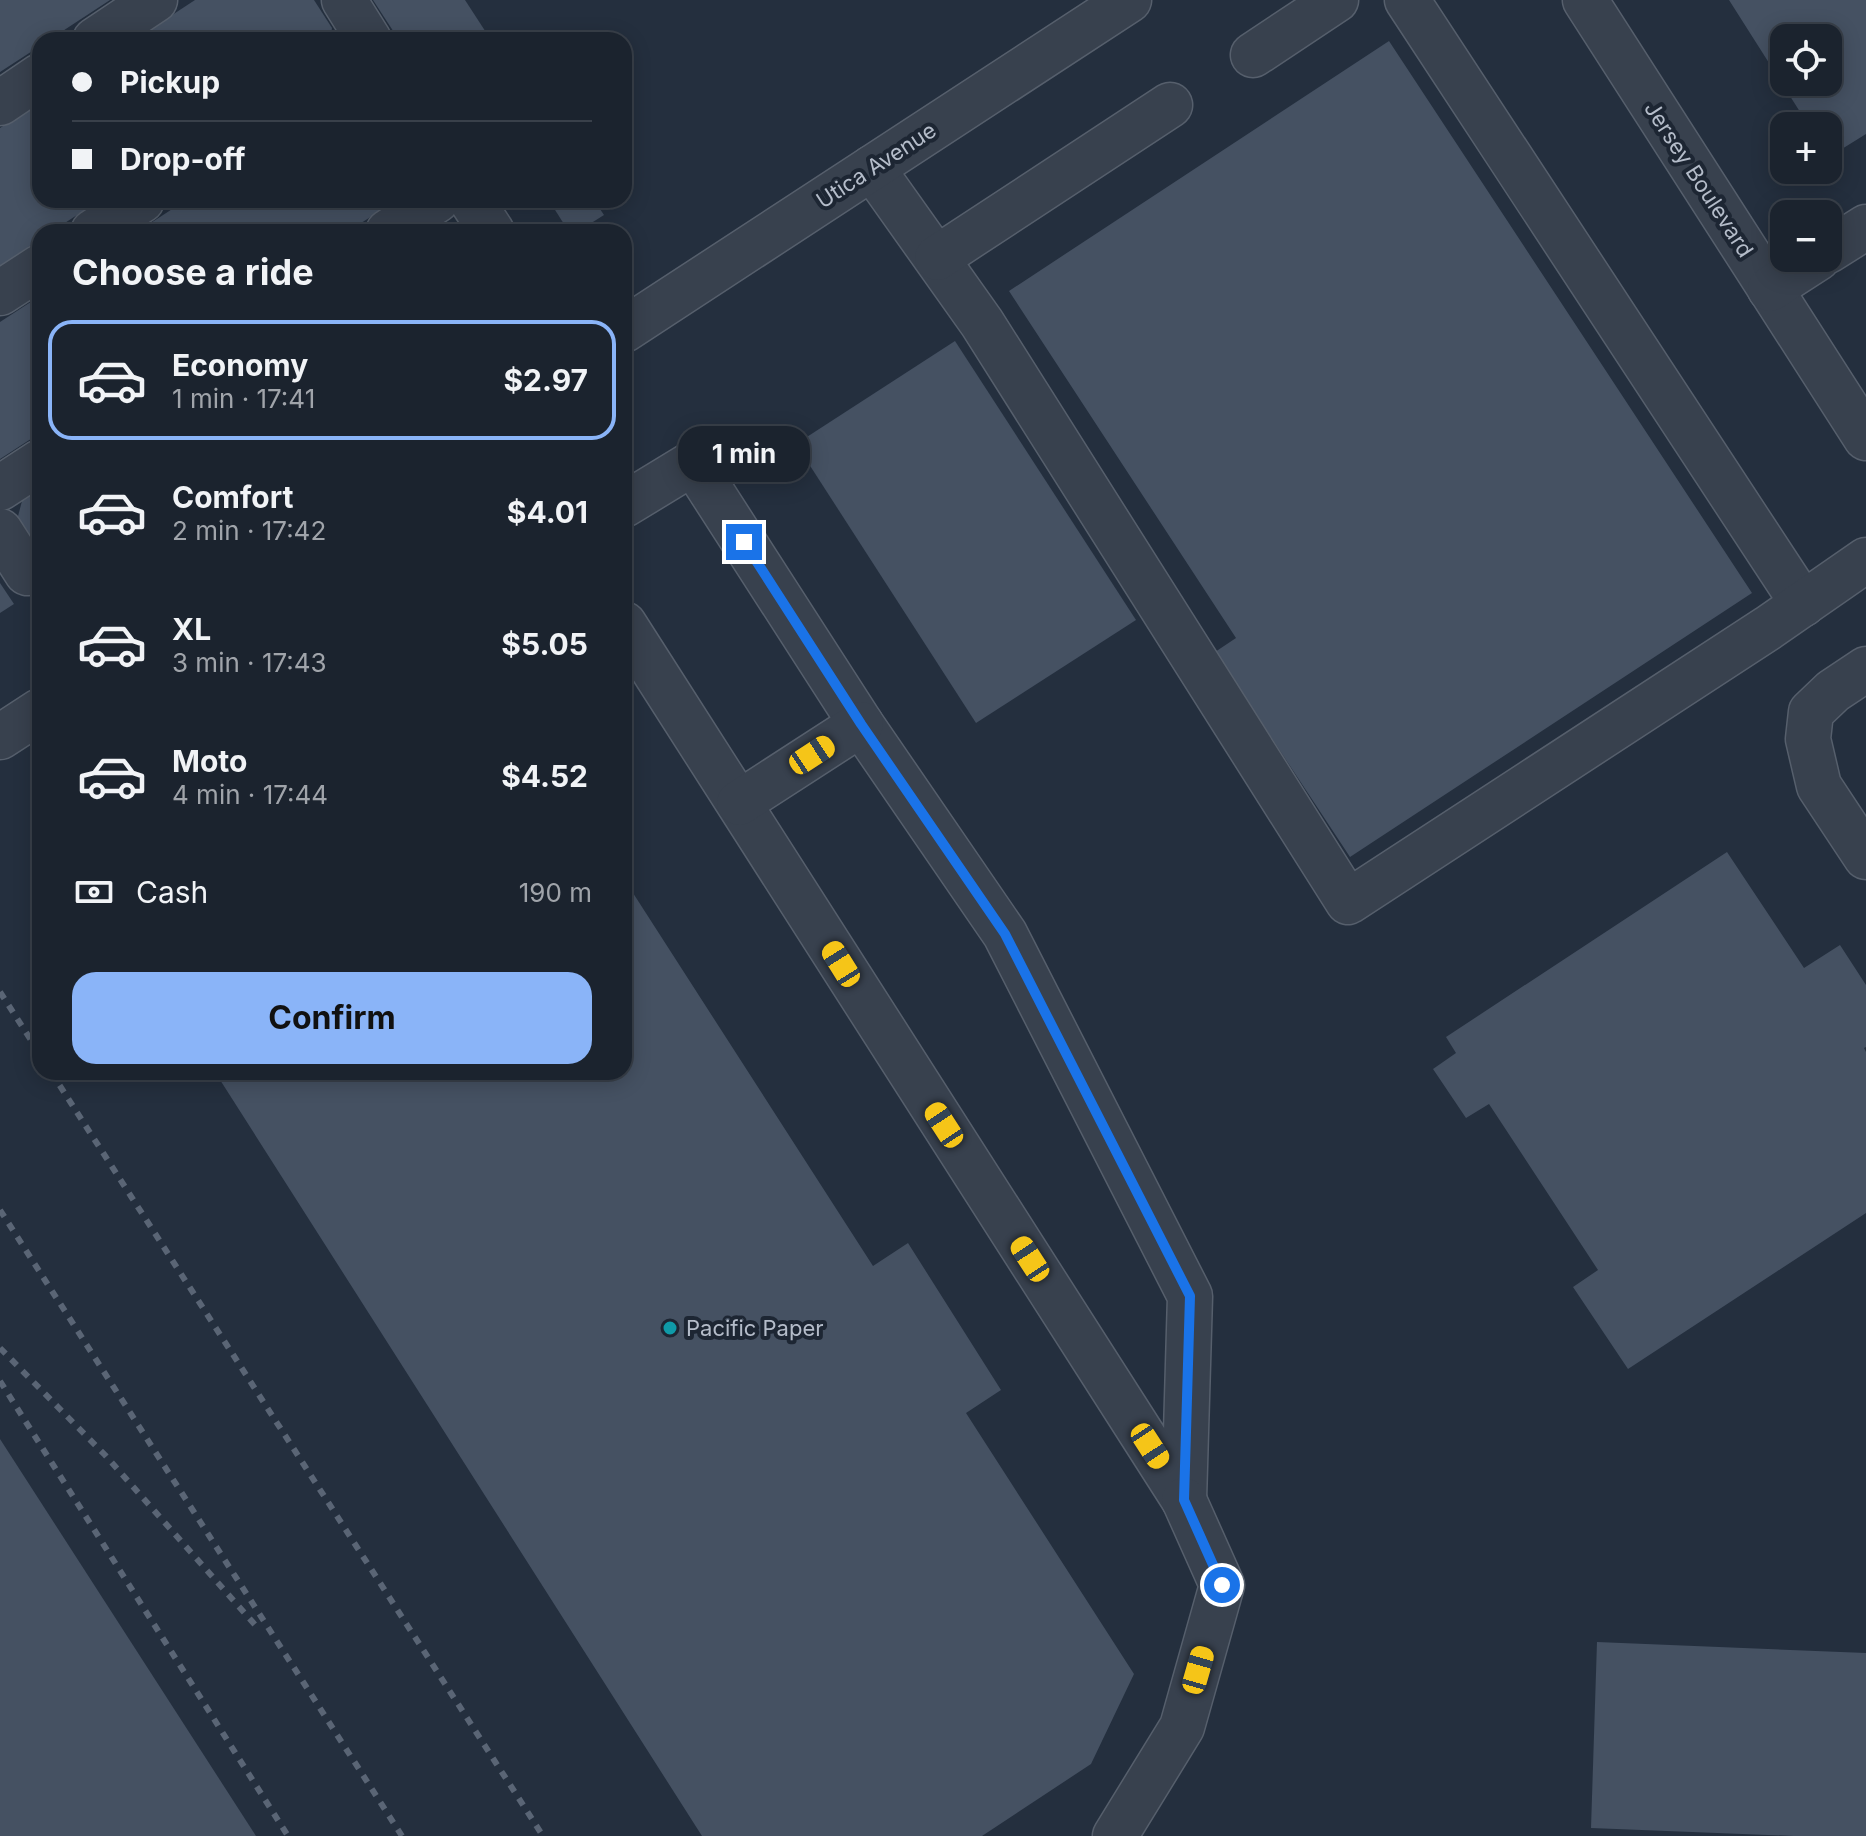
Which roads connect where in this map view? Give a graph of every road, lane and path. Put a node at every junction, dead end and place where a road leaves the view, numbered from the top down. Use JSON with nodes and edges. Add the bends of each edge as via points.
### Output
{"nodes":[{"id":1,"x":155,"y":0,"type":"edge"},
{"id":2,"x":344,"y":0,"type":"edge"},
{"id":3,"x":1129,"y":0,"type":"edge"},
{"id":4,"x":1336,"y":0,"type":"edge"},
{"id":5,"x":1407,"y":0,"type":"edge"},
{"id":6,"x":1585,"y":0,"type":"edge"},
{"id":7,"x":107,"y":32,"type":"edge"},
{"id":8,"x":364,"y":32,"type":"edge"},
{"id":9,"x":1253,"y":55,"type":"dead end"},
{"id":10,"x":32,"y":81,"type":"edge"},
{"id":11,"x":0,"y":103,"type":"edge"},
{"id":12,"x":1170,"y":105,"type":"dead end"},
{"id":13,"x":872,"y":168,"type":"junction"},
{"id":14,"x":130,"y":208,"type":"edge"},
{"id":15,"x":425,"y":208,"type":"edge"},
{"id":16,"x":105,"y":224,"type":"edge"},
{"id":17,"x":400,"y":224,"type":"edge"},
{"id":18,"x":1866,"y":227,"type":"edge"},
{"id":19,"x":1842,"y":242,"type":"edge"},
{"id":20,"x":937,"y":258,"type":"junction"},
{"id":21,"x":32,"y":272,"type":"edge"},
{"id":22,"x":1796,"y":272,"type":"edge"},
{"id":23,"x":1770,"y":289,"type":"junction"},
{"id":24,"x":0,"y":293,"type":"edge"},
{"id":25,"x":632,"y":325,"type":"edge"},
{"id":26,"x":1866,"y":438,"type":"edge"},
{"id":27,"x":32,"y":467,"type":"edge"},
{"id":28,"x":0,"y":488,"type":"edge"},
{"id":29,"x":632,"y":500,"type":"edge"},
{"id":30,"x":0,"y":531,"type":"edge"},
{"id":31,"x":1866,"y":560,"type":"edge"},
{"id":32,"x":27,"y":573,"type":"dead end"},
{"id":33,"x":1803,"y":604,"type":"junction"},
{"id":34,"x":632,"y":636,"type":"edge"},
{"id":35,"x":1866,"y":669,"type":"edge"},
{"id":36,"x":32,"y":716,"type":"edge"},
{"id":37,"x":861,"y":724,"type":"junction"},
{"id":38,"x":0,"y":737,"type":"edge"},
{"id":39,"x":739,"y":803,"type":"junction"},
{"id":40,"x":1866,"y":857,"type":"edge"},
{"id":41,"x":1184,"y":1500,"type":"junction"},
{"id":42,"x":1115,"y":1836,"type":"edge"}],
"edges":[{"from":1,"to":7,"type":"street"},
{"from":2,"to":8,"type":"street"},
{"from":3,"to":13,"type":"street","name":"Utica Avenue"},
{"from":4,"to":9,"type":"street"},
{"from":5,"to":33,"type":"street"},
{"from":6,"to":23,"type":"street","name":"Jersey Boulevard"},
{"from":10,"to":11,"type":"street"},
{"from":12,"to":20,"type":"street"},
{"from":13,"to":20,"type":"street"},
{"from":13,"to":25,"type":"street","name":"Utica Avenue"},
{"from":14,"to":16,"type":"street"},
{"from":15,"to":17,"type":"street"},
{"from":18,"to":19,"type":"street"},
{"from":20,"to":33,"type":"street","via":[[1348,902]]},
{"from":21,"to":24,"type":"street"},
{"from":22,"to":23,"type":"street"},
{"from":23,"to":26,"type":"street","name":"Jersey Boulevard"},
{"from":27,"to":28,"type":"street"},
{"from":29,"to":37,"type":"street","via":[[693,463]]},
{"from":30,"to":32,"type":"street"},
{"from":31,"to":33,"type":"street"},
{"from":34,"to":39,"type":"street"},
{"from":35,"to":40,"type":"street","via":[[1811,712],[1808,739],[1819,786]]},
{"from":36,"to":38,"type":"street"},
{"from":37,"to":39,"type":"street"},
{"from":37,"to":41,"type":"street","via":[[1005,934],[1190,1296]]},
{"from":39,"to":41,"type":"street"},
{"from":41,"to":42,"type":"street","via":[[1222,1585],[1182,1727]]}]}
